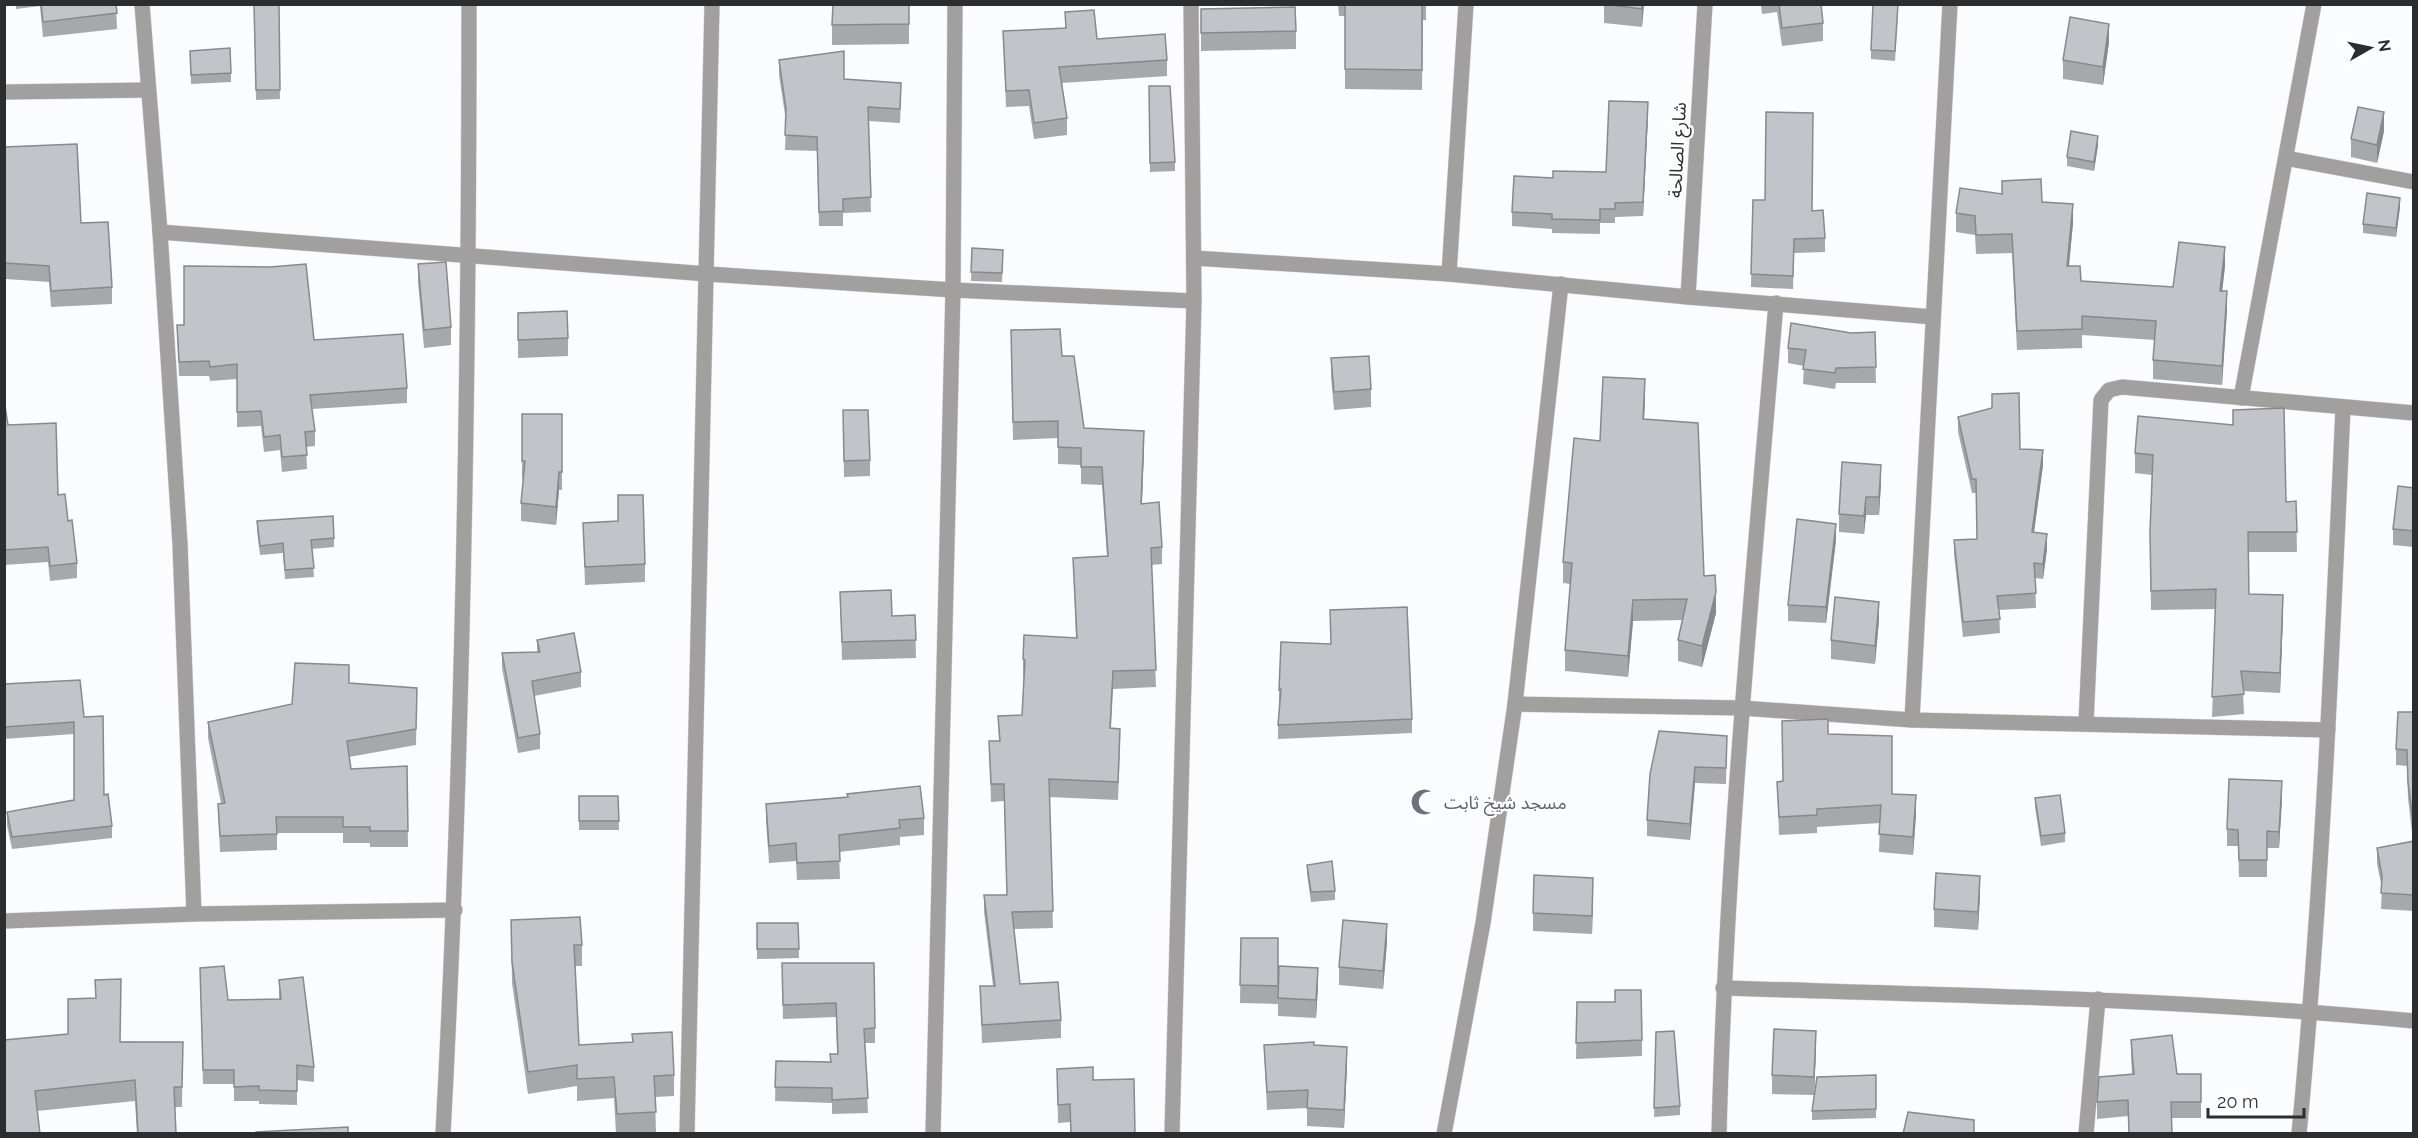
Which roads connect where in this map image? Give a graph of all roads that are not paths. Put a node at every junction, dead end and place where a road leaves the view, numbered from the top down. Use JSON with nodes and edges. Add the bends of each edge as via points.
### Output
{"nodes":[{"id":1,"x":142,"y":4,"type":"edge"},
{"id":2,"x":469,"y":4,"type":"edge"},
{"id":3,"x":712,"y":4,"type":"edge"},
{"id":4,"x":955,"y":4,"type":"edge"},
{"id":5,"x":1191,"y":4,"type":"edge"},
{"id":6,"x":1466,"y":4,"type":"edge"},
{"id":7,"x":1705,"y":4,"type":"edge"},
{"id":8,"x":1950,"y":4,"type":"edge"},
{"id":9,"x":2314,"y":4,"type":"edge"},
{"id":10,"x":148,"y":90,"type":"junction"},
{"id":11,"x":4,"y":92,"type":"edge"},
{"id":12,"x":2286,"y":158,"type":"junction"},
{"id":13,"x":2414,"y":182,"type":"edge"},
{"id":14,"x":160,"y":232,"type":"junction"},
{"id":15,"x":469,"y":255,"type":"junction"},
{"id":16,"x":1194,"y":258,"type":"junction"},
{"id":17,"x":708,"y":274,"type":"junction"},
{"id":18,"x":1449,"y":274,"type":"junction"},
{"id":19,"x":1561,"y":284,"type":"junction"},
{"id":20,"x":952,"y":290,"type":"junction"},
{"id":21,"x":1688,"y":297,"type":"junction"},
{"id":22,"x":1194,"y":301,"type":"junction"},
{"id":23,"x":1776,"y":303,"type":"junction"},
{"id":24,"x":1933,"y":317,"type":"junction"},
{"id":25,"x":2241,"y":398,"type":"junction"},
{"id":26,"x":2343,"y":408,"type":"junction"},
{"id":27,"x":2414,"y":413,"type":"edge"},
{"id":28,"x":1515,"y":704,"type":"junction"},
{"id":29,"x":1742,"y":708,"type":"junction"},
{"id":30,"x":1912,"y":720,"type":"junction"},
{"id":31,"x":2086,"y":723,"type":"junction"},
{"id":32,"x":2328,"y":730,"type":"junction"},
{"id":33,"x":455,"y":910,"type":"junction"},
{"id":34,"x":194,"y":914,"type":"junction"},
{"id":35,"x":4,"y":921,"type":"edge"},
{"id":36,"x":1723,"y":988,"type":"junction"},
{"id":37,"x":2098,"y":999,"type":"junction"},
{"id":38,"x":2310,"y":1011,"type":"junction"},
{"id":39,"x":2414,"y":1021,"type":"edge"},
{"id":40,"x":443,"y":1134,"type":"edge"},
{"id":41,"x":687,"y":1134,"type":"edge"},
{"id":42,"x":933,"y":1134,"type":"edge"},
{"id":43,"x":1173,"y":1134,"type":"edge"},
{"id":44,"x":1444,"y":1134,"type":"edge"},
{"id":45,"x":1719,"y":1134,"type":"edge"},
{"id":46,"x":2086,"y":1134,"type":"edge"},
{"id":47,"x":2300,"y":1134,"type":"edge"}],
"edges":[{"from":1,"to":10,"type":"street"},
{"from":2,"to":15,"type":"street"},
{"from":3,"to":17,"type":"street"},
{"from":4,"to":20,"type":"street"},
{"from":5,"to":16,"type":"street"},
{"from":6,"to":18,"type":"street"},
{"from":7,"to":21,"type":"street","name":"شارع الصالحة"},
{"from":8,"to":24,"type":"street"},
{"from":9,"to":12,"type":"street"},
{"from":10,"to":11,"type":"street"},
{"from":10,"to":14,"type":"street"},
{"from":12,"to":13,"type":"street"},
{"from":12,"to":25,"type":"street"},
{"from":14,"to":15,"type":"street"},
{"from":14,"to":34,"type":"street","via":[[185,638]]},
{"from":15,"to":17,"type":"street"},
{"from":15,"to":33,"type":"street"},
{"from":16,"to":18,"type":"street"},
{"from":16,"to":22,"type":"street"},
{"from":17,"to":20,"type":"street"},
{"from":17,"to":41,"type":"street"},
{"from":18,"to":19,"type":"street"},
{"from":19,"to":21,"type":"street"},
{"from":19,"to":28,"type":"street"},
{"from":20,"to":22,"type":"street"},
{"from":20,"to":42,"type":"street"},
{"from":21,"to":23,"type":"street"},
{"from":22,"to":43,"type":"street"},
{"from":23,"to":24,"type":"street"},
{"from":23,"to":29,"type":"street"},
{"from":24,"to":30,"type":"street"},
{"from":25,"to":26,"type":"street"},
{"from":25,"to":31,"type":"street","via":[[2122,387],[2109,390],[2101,400]]},
{"from":26,"to":27,"type":"street"},
{"from":26,"to":32,"type":"street"},
{"from":28,"to":29,"type":"street"},
{"from":28,"to":44,"type":"street","via":[[1483,923]]},
{"from":29,"to":30,"type":"street"},
{"from":29,"to":36,"type":"street"},
{"from":30,"to":31,"type":"street"},
{"from":31,"to":32,"type":"street"},
{"from":32,"to":38,"type":"street"},
{"from":33,"to":34,"type":"street"},
{"from":33,"to":40,"type":"street"},
{"from":34,"to":35,"type":"street"},
{"from":36,"to":37,"type":"street"},
{"from":36,"to":45,"type":"street"},
{"from":37,"to":38,"type":"street"},
{"from":37,"to":46,"type":"street"},
{"from":38,"to":39,"type":"street"},
{"from":38,"to":47,"type":"street"}]}
